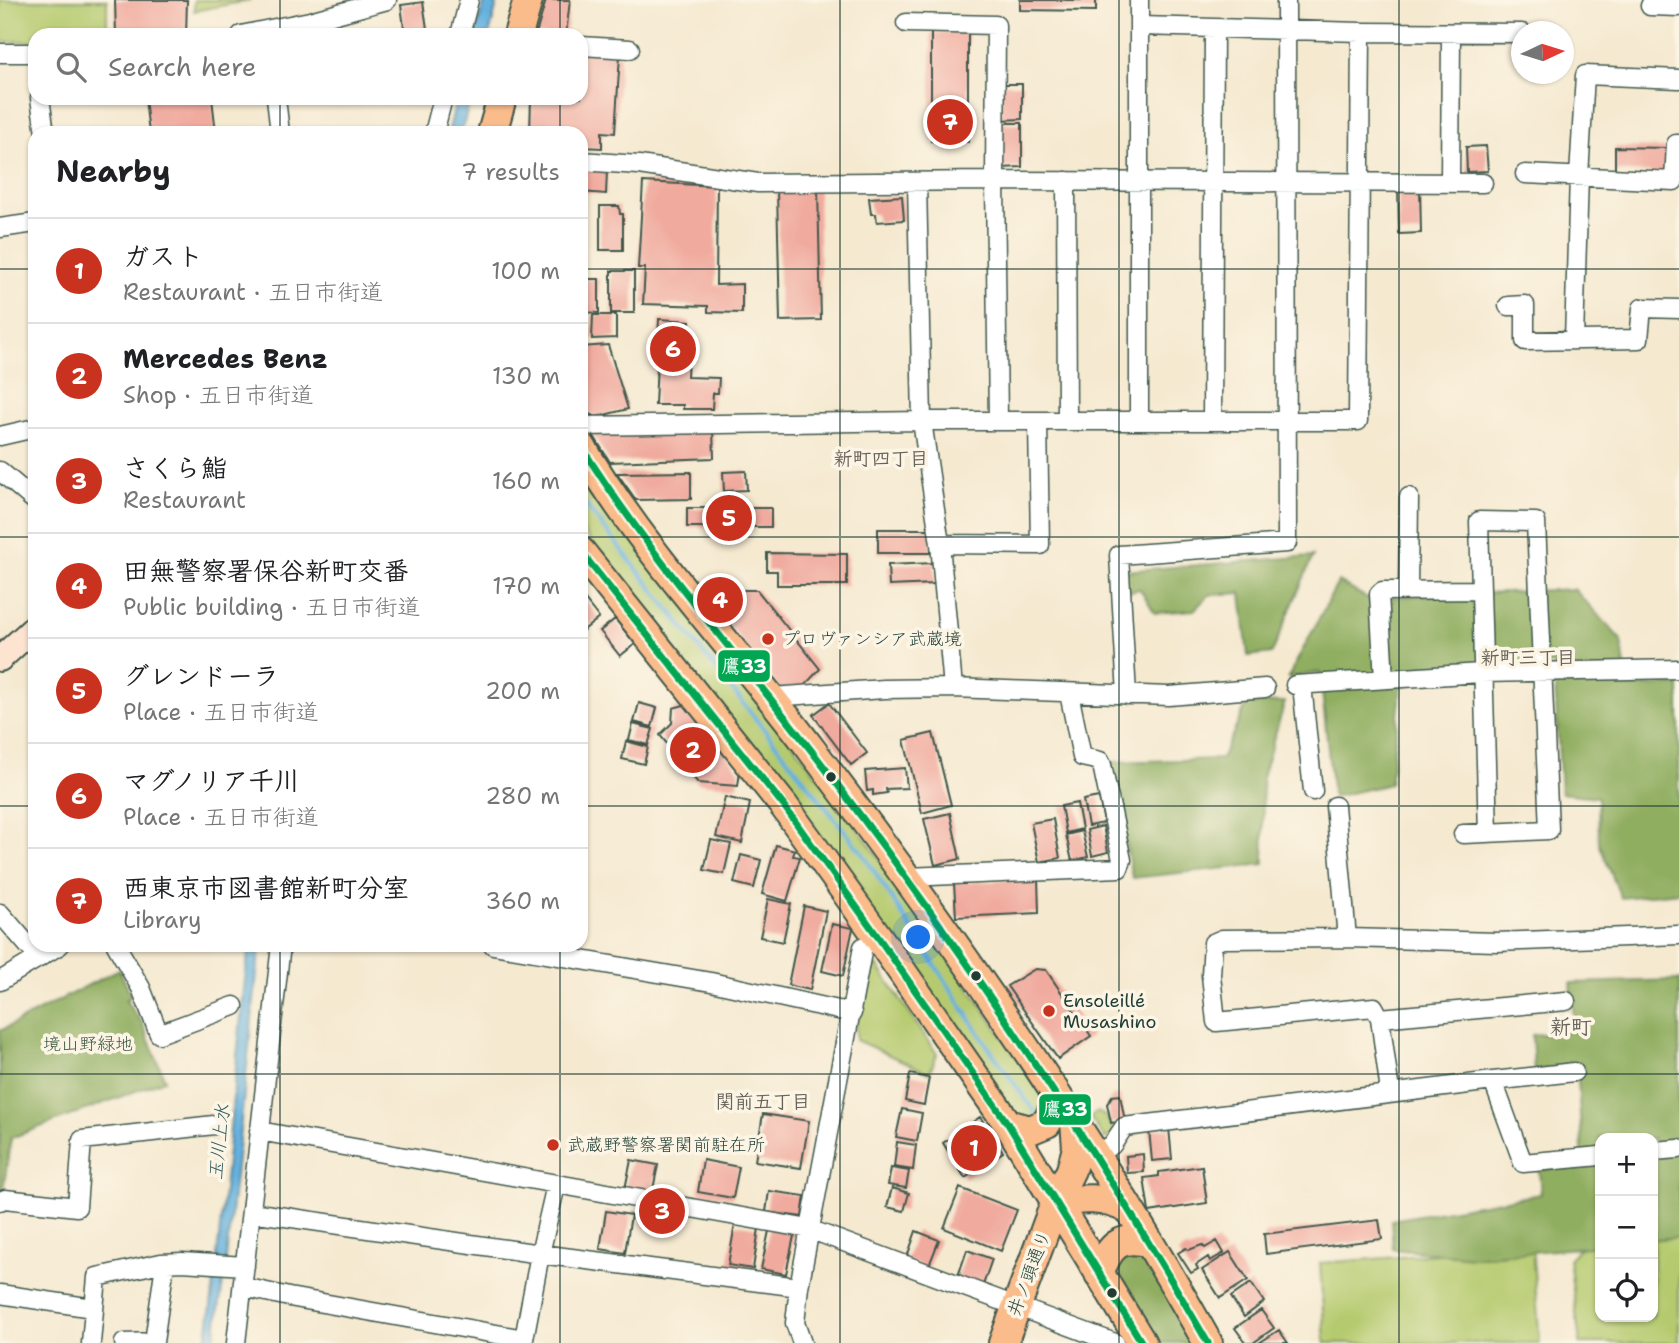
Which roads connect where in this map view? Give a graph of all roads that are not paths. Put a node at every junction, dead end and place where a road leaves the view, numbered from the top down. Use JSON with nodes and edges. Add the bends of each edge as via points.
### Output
{"nodes":[{"id":1,"x":387,"y":0,"type":"edge"},
{"id":2,"x":469,"y":0,"type":"edge"},
{"id":3,"x":528,"y":0,"type":"edge"},
{"id":4,"x":1139,"y":0,"type":"edge"},
{"id":5,"x":1286,"y":0,"type":"edge"},
{"id":6,"x":1653,"y":0,"type":"edge"},
{"id":7,"x":1679,"y":7,"type":"edge"},
{"id":8,"x":906,"y":23,"type":"dead end"},
{"id":9,"x":1140,"y":26,"type":"junction"},
{"id":10,"x":283,"y":28,"type":"edge"},
{"id":11,"x":462,"y":28,"type":"edge"},
{"id":12,"x":520,"y":28,"type":"edge"},
{"id":13,"x":1214,"y":28,"type":"junction"},
{"id":14,"x":1286,"y":31,"type":"junction"},
{"id":15,"x":1360,"y":32,"type":"junction"},
{"id":16,"x":1511,"y":33,"type":"edge"},
{"id":17,"x":1451,"y":34,"type":"junction"},
{"id":18,"x":588,"y":47,"type":"edge"},
{"id":19,"x":630,"y":50,"type":"dead end"},
{"id":20,"x":0,"y":53,"type":"edge"},
{"id":21,"x":28,"y":55,"type":"edge"},
{"id":22,"x":1679,"y":79,"type":"edge"},
{"id":23,"x":41,"y":105,"type":"edge"},
{"id":24,"x":277,"y":105,"type":"edge"},
{"id":25,"x":441,"y":105,"type":"edge"},
{"id":26,"x":500,"y":105,"type":"edge"},
{"id":27,"x":507,"y":105,"type":"edge"},
{"id":28,"x":44,"y":126,"type":"edge"},
{"id":29,"x":279,"y":126,"type":"edge"},
{"id":30,"x":436,"y":126,"type":"edge"},
{"id":31,"x":494,"y":126,"type":"edge"},
{"id":32,"x":505,"y":126,"type":"edge"},
{"id":33,"x":1679,"y":144,"type":"edge"},
{"id":34,"x":588,"y":161,"type":"edge"},
{"id":35,"x":1525,"y":174,"type":"dead end"},
{"id":36,"x":1579,"y":176,"type":"junction"},
{"id":37,"x":995,"y":181,"type":"junction"},
{"id":38,"x":1066,"y":181,"type":"junction"},
{"id":39,"x":1141,"y":181,"type":"junction"},
{"id":40,"x":917,"y":182,"type":"junction"},
{"id":41,"x":1213,"y":182,"type":"junction"},
{"id":42,"x":1286,"y":182,"type":"junction"},
{"id":43,"x":1450,"y":182,"type":"junction"},
{"id":44,"x":1360,"y":183,"type":"junction"},
{"id":45,"x":1483,"y":183,"type":"dead end"},
{"id":46,"x":28,"y":224,"type":"edge"},
{"id":47,"x":0,"y":228,"type":"edge"},
{"id":48,"x":1508,"y":306,"type":"dead end"},
{"id":49,"x":1679,"y":309,"type":"edge"},
{"id":50,"x":1574,"y":340,"type":"junction"},
{"id":51,"x":922,"y":421,"type":"junction"},
{"id":52,"x":998,"y":421,"type":"junction"},
{"id":53,"x":1038,"y":421,"type":"junction"},
{"id":54,"x":1067,"y":421,"type":"junction"},
{"id":55,"x":1139,"y":421,"type":"junction"},
{"id":56,"x":1212,"y":421,"type":"junction"},
{"id":57,"x":1286,"y":421,"type":"junction"},
{"id":58,"x":588,"y":426,"type":"edge"},
{"id":59,"x":28,"y":430,"type":"edge"},
{"id":60,"x":0,"y":436,"type":"edge"},
{"id":61,"x":588,"y":457,"type":"edge"},
{"id":62,"x":0,"y":471,"type":"edge"},
{"id":63,"x":28,"y":495,"type":"edge"},
{"id":64,"x":1409,"y":497,"type":"dead end"},
{"id":65,"x":940,"y":544,"type":"junction"},
{"id":66,"x":588,"y":561,"type":"edge"},
{"id":67,"x":1408,"y":590,"type":"junction"},
{"id":68,"x":1480,"y":590,"type":"junction"},
{"id":69,"x":28,"y":633,"type":"edge"},
{"id":70,"x":0,"y":659,"type":"edge"},
{"id":71,"x":1679,"y":669,"type":"edge"},
{"id":72,"x":1542,"y":672,"type":"junction"},
{"id":73,"x":1481,"y":673,"type":"junction"},
{"id":74,"x":1384,"y":679,"type":"junction"},
{"id":75,"x":953,"y":688,"type":"junction"},
{"id":76,"x":1265,"y":688,"type":"dead end"},
{"id":77,"x":1069,"y":693,"type":"junction"},
{"id":78,"x":1127,"y":695,"type":"junction"},
{"id":79,"x":772,"y":697,"type":"junction"},
{"id":80,"x":1313,"y":791,"type":"dead end"},
{"id":81,"x":1335,"y":806,"type":"dead end"},
{"id":82,"x":1488,"y":833,"type":"junction"},
{"id":83,"x":1463,"y":834,"type":"dead end"},
{"id":84,"x":907,"y":877,"type":"junction"},
{"id":85,"x":0,"y":913,"type":"edge"},
{"id":86,"x":1679,"y":935,"type":"edge"},
{"id":87,"x":878,"y":937,"type":"junction"},
{"id":88,"x":1347,"y":938,"type":"junction"},
{"id":89,"x":28,"y":945,"type":"edge"},
{"id":90,"x":34,"y":952,"type":"edge"},
{"id":91,"x":49,"y":952,"type":"edge"},
{"id":92,"x":120,"y":952,"type":"edge"},
{"id":93,"x":280,"y":952,"type":"edge"},
{"id":94,"x":534,"y":952,"type":"edge"},
{"id":95,"x":39,"y":958,"type":"junction"},
{"id":96,"x":0,"y":981,"type":"edge"},
{"id":97,"x":1566,"y":1001,"type":"dead end"},
{"id":98,"x":234,"y":1006,"type":"dead end"},
{"id":99,"x":852,"y":1013,"type":"junction"},
{"id":100,"x":1380,"y":1018,"type":"junction"},
{"id":101,"x":1574,"y":1072,"type":"dead end"},
{"id":102,"x":1493,"y":1081,"type":"junction"},
{"id":103,"x":1054,"y":1090,"type":"junction"},
{"id":104,"x":1390,"y":1092,"type":"junction"},
{"id":105,"x":1075,"y":1122,"type":"junction"},
{"id":106,"x":1009,"y":1124,"type":"junction"},
{"id":107,"x":214,"y":1125,"type":"dead end"},
{"id":108,"x":259,"y":1131,"type":"junction"},
{"id":109,"x":1679,"y":1149,"type":"edge"},
{"id":110,"x":1658,"y":1151,"type":"edge"},
{"id":111,"x":1095,"y":1154,"type":"junction"},
{"id":112,"x":1595,"y":1156,"type":"edge"},
{"id":113,"x":556,"y":1185,"type":"junction"},
{"id":114,"x":0,"y":1201,"type":"edge"},
{"id":115,"x":1055,"y":1203,"type":"junction"},
{"id":116,"x":1128,"y":1209,"type":"junction"},
{"id":117,"x":251,"y":1212,"type":"junction"},
{"id":118,"x":809,"y":1229,"type":"junction"},
{"id":119,"x":1149,"y":1243,"type":"junction"},
{"id":120,"x":540,"y":1254,"type":"junction"},
{"id":121,"x":161,"y":1263,"type":"junction"},
{"id":122,"x":229,"y":1265,"type":"junction"},
{"id":123,"x":1099,"y":1274,"type":"junction"},
{"id":124,"x":244,"y":1287,"type":"junction"},
{"id":125,"x":799,"y":1287,"type":"junction"},
{"id":126,"x":0,"y":1294,"type":"edge"},
{"id":127,"x":1016,"y":1307,"type":"junction"},
{"id":128,"x":93,"y":1308,"type":"junction"},
{"id":129,"x":91,"y":1343,"type":"edge"},
{"id":130,"x":124,"y":1343,"type":"edge"},
{"id":131,"x":236,"y":1343,"type":"edge"},
{"id":132,"x":802,"y":1343,"type":"edge"},
{"id":133,"x":1003,"y":1343,"type":"edge"},
{"id":134,"x":1135,"y":1343,"type":"edge"},
{"id":135,"x":1208,"y":1343,"type":"edge"}],
"edges":[{"from":1,"to":10,"type":"street"},
{"from":2,"to":11,"type":"street"},
{"from":3,"to":12,"type":"main road"},
{"from":4,"to":9,"type":"street"},
{"from":5,"to":14,"type":"street"},
{"from":6,"to":7,"type":"street","via":[[1650,6]]},
{"from":8,"to":37,"type":"street","via":[[996,24]]},
{"from":9,"to":13,"type":"street"},
{"from":9,"to":39,"type":"street"},
{"from":13,"to":14,"type":"street"},
{"from":13,"to":41,"type":"street"},
{"from":14,"to":15,"type":"street"},
{"from":14,"to":42,"type":"street"},
{"from":15,"to":17,"type":"street"},
{"from":15,"to":44,"type":"street"},
{"from":16,"to":17,"type":"street"},
{"from":17,"to":43,"type":"street"},
{"from":18,"to":19,"type":"street"},
{"from":20,"to":21,"type":"street"},
{"from":22,"to":36,"type":"street","via":[[1585,75]]},
{"from":23,"to":28,"type":"street"},
{"from":24,"to":29,"type":"street"},
{"from":25,"to":30,"type":"street"},
{"from":26,"to":31,"type":"main road"},
{"from":27,"to":32,"type":"main road"},
{"from":33,"to":36,"type":"street","via":[[1674,181]]},
{"from":34,"to":40,"type":"street","via":[[758,183]]},
{"from":35,"to":36,"type":"street"},
{"from":36,"to":50,"type":"street"},
{"from":37,"to":38,"type":"street"},
{"from":37,"to":40,"type":"street"},
{"from":37,"to":52,"type":"street"},
{"from":38,"to":39,"type":"street"},
{"from":38,"to":54,"type":"street"},
{"from":39,"to":41,"type":"street"},
{"from":39,"to":55,"type":"street"},
{"from":40,"to":51,"type":"street"},
{"from":41,"to":42,"type":"street"},
{"from":41,"to":56,"type":"street"},
{"from":42,"to":44,"type":"street"},
{"from":42,"to":57,"type":"street"},
{"from":43,"to":44,"type":"street"},
{"from":43,"to":45,"type":"street"},
{"from":44,"to":57,"type":"street","via":[[1358,421]]},
{"from":46,"to":47,"type":"street"},
{"from":48,"to":50,"type":"street","via":[[1525,305],[1525,341]]},
{"from":49,"to":50,"type":"street","via":[[1642,308],[1639,339]]},
{"from":51,"to":52,"type":"street"},
{"from":51,"to":58,"type":"street"},
{"from":51,"to":65,"type":"street"},
{"from":52,"to":53,"type":"street"},
{"from":53,"to":54,"type":"street"},
{"from":53,"to":65,"type":"street","via":[[1040,545]]},
{"from":54,"to":55,"type":"street"},
{"from":55,"to":56,"type":"street"},
{"from":56,"to":57,"type":"street"},
{"from":57,"to":78,"type":"street","via":[[1287,543],[1119,555]]},
{"from":59,"to":60,"type":"street"},
{"from":61,"to":79,"type":"main road","via":[[626,514]]},
{"from":62,"to":63,"type":"street"},
{"from":64,"to":67,"type":"street"},
{"from":65,"to":75,"type":"street"},
{"from":66,"to":87,"type":"main road","via":[[784,806]]},
{"from":67,"to":68,"type":"street"},
{"from":67,"to":74,"type":"street","via":[[1379,594]]},
{"from":68,"to":72,"type":"street","via":[[1479,521],[1536,522]]},
{"from":68,"to":73,"type":"street"},
{"from":69,"to":70,"type":"main road"},
{"from":71,"to":72,"type":"street"},
{"from":72,"to":73,"type":"street"},
{"from":72,"to":82,"type":"street","via":[[1549,830]]},
{"from":73,"to":74,"type":"street"},
{"from":73,"to":82,"type":"street"},
{"from":74,"to":80,"type":"street","via":[[1299,685]]},
{"from":75,"to":77,"type":"street"},
{"from":75,"to":79,"type":"street"},
{"from":76,"to":78,"type":"street"},
{"from":77,"to":78,"type":"street"},
{"from":77,"to":84,"type":"street","via":[[1082,757],[1102,765],[1122,860],[1119,868]]},
{"from":79,"to":84,"type":"main road"},
{"from":81,"to":88,"type":"street"},
{"from":82,"to":83,"type":"street"},
{"from":84,"to":103,"type":"main road"},
{"from":85,"to":89,"type":"street"},
{"from":86,"to":88,"type":"street","via":[[1497,942]]},
{"from":87,"to":99,"type":"street","via":[[863,947]]},
{"from":87,"to":106,"type":"main road"},
{"from":88,"to":100,"type":"street","via":[[1222,939],[1213,943],[1216,1022],[1374,1007]]},
{"from":90,"to":95,"type":"street"},
{"from":91,"to":95,"type":"street"},
{"from":92,"to":98,"type":"street","via":[[159,1034]]},
{"from":93,"to":108,"type":"street"},
{"from":94,"to":99,"type":"street","via":[[711,982]]},
{"from":95,"to":96,"type":"street"},
{"from":97,"to":100,"type":"street"},
{"from":99,"to":118,"type":"street"},
{"from":100,"to":104,"type":"street"},
{"from":101,"to":102,"type":"street"},
{"from":102,"to":104,"type":"street"},
{"from":102,"to":112,"type":"street","via":[[1523,1163]]},
{"from":103,"to":105,"type":"main road"},
{"from":103,"to":106,"type":"main road","via":[[1047,1124],[1030,1130]]},
{"from":104,"to":111,"type":"street","via":[[1124,1127],[1112,1145]]},
{"from":105,"to":111,"type":"main road"},
{"from":105,"to":115,"type":"main road","name":"井ノ頭通り","via":[[1077,1148]]},
{"from":106,"to":115,"type":"main road"},
{"from":107,"to":114,"type":"street","via":[[82,1140],[78,1207]]},
{"from":108,"to":113,"type":"street"},
{"from":108,"to":117,"type":"street"},
{"from":109,"to":110,"type":"street"},
{"from":111,"to":116,"type":"main road"},
{"from":113,"to":118,"type":"street"},
{"from":113,"to":120,"type":"street"},
{"from":115,"to":116,"type":"main road","via":[[1088,1197],[1111,1200]]},
{"from":115,"to":123,"type":"main road"},
{"from":115,"to":127,"type":"main road","name":"井ノ頭通り"},
{"from":116,"to":119,"type":"main road"},
{"from":117,"to":120,"type":"street"},
{"from":117,"to":122,"type":"street"},
{"from":118,"to":125,"type":"street"},
{"from":118,"to":127,"type":"street"},
{"from":119,"to":123,"type":"main road","via":[[1121,1242],[1105,1256]]},
{"from":119,"to":135,"type":"main road"},
{"from":120,"to":124,"type":"street","via":[[524,1339]]},
{"from":120,"to":125,"type":"street"},
{"from":121,"to":122,"type":"street"},
{"from":121,"to":128,"type":"street","via":[[97,1277]]},
{"from":121,"to":130,"type":"street","via":[[153,1342]]},
{"from":122,"to":124,"type":"street"},
{"from":123,"to":134,"type":"main road"},
{"from":124,"to":131,"type":"street"},
{"from":125,"to":132,"type":"street","via":[[795,1323]]},
{"from":126,"to":128,"type":"street"},
{"from":127,"to":133,"type":"main road","name":"井ノ頭通り"},
{"from":127,"to":134,"type":"street"},
{"from":128,"to":129,"type":"street"}]}
